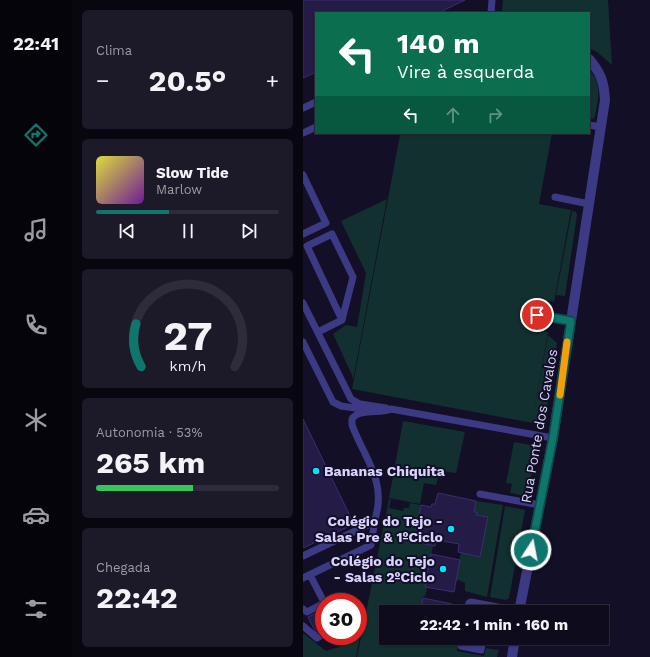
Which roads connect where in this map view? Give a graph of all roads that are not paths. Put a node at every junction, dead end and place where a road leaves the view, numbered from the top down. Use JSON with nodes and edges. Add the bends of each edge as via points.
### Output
{"nodes":[{"id":1,"x":492,"y":0,"type":"edge"},
{"id":2,"x":491,"y":12,"type":"edge"},
{"id":3,"x":590,"y":60,"type":"edge"},
{"id":4,"x":315,"y":102,"type":"edge"},
{"id":5,"x":303,"y":108,"type":"edge"},
{"id":6,"x":590,"y":125,"type":"edge"},
{"id":7,"x":315,"y":127,"type":"edge"},
{"id":8,"x":601,"y":127,"type":"junction"},
{"id":9,"x":303,"y":133,"type":"edge"},
{"id":10,"x":303,"y":176,"type":"edge"},
{"id":11,"x":555,"y":197,"type":"dead end"},
{"id":12,"x":589,"y":204,"type":"junction"},
{"id":13,"x":303,"y":234,"type":"edge"},
{"id":14,"x":303,"y":303,"type":"edge"},
{"id":15,"x":537,"y":315,"type":"dead end"},
{"id":16,"x":342,"y":320,"type":"junction"},
{"id":17,"x":571,"y":321,"type":"junction"},
{"id":18,"x":318,"y":332,"type":"junction"},
{"id":19,"x":303,"y":342,"type":"edge"},
{"id":20,"x":351,"y":399,"type":"junction"},
{"id":21,"x":352,"y":408,"type":"junction"},
{"id":22,"x":379,"y":409,"type":"junction"},
{"id":23,"x":352,"y":419,"type":"junction"},
{"id":24,"x":553,"y":438,"type":"junction"},
{"id":25,"x":480,"y":494,"type":"dead end"},
{"id":26,"x":540,"y":505,"type":"junction"},
{"id":27,"x":375,"y":519,"type":"junction"},
{"id":28,"x":303,"y":556,"type":"edge"},
{"id":29,"x":310,"y":574,"type":"junction"},
{"id":30,"x":303,"y":578,"type":"edge"},
{"id":31,"x":319,"y":593,"type":"edge"},
{"id":32,"x":520,"y":605,"type":"edge"},
{"id":33,"x":315,"y":608,"type":"edge"},
{"id":34,"x":303,"y":609,"type":"edge"},
{"id":35,"x":303,"y":626,"type":"edge"},
{"id":36,"x":315,"y":636,"type":"edge"},
{"id":37,"x":461,"y":645,"type":"edge"},
{"id":38,"x":482,"y":645,"type":"edge"},
{"id":39,"x":514,"y":645,"type":"edge"},
{"id":40,"x":512,"y":657,"type":"edge"}],
"edges":[{"from":1,"to":2,"type":"lane"},
{"from":3,"to":8,"type":"street","name":"Rua Ponte dos Cavalos","via":[[599,71],[604,83],[605,100]]},
{"from":4,"to":5,"type":"lane"},
{"from":6,"to":8,"type":"lane"},
{"from":7,"to":9,"type":"lane"},
{"from":8,"to":12,"type":"street","name":"Rua Ponte dos Cavalos"},
{"from":10,"to":13,"type":"lane","via":[[326,223]]},
{"from":11,"to":12,"type":"lane"},
{"from":12,"to":17,"type":"street","name":"Rua Ponte dos Cavalos"},
{"from":14,"to":18,"type":"lane"},
{"from":15,"to":17,"type":"street"},
{"from":16,"to":16,"type":"lane","via":[[353,277],[332,234],[307,246]]},
{"from":16,"to":18,"type":"lane"},
{"from":17,"to":24,"type":"street","name":"Rua Ponte dos Cavalos"},
{"from":18,"to":20,"type":"lane"},
{"from":19,"to":21,"type":"lane","via":[[333,402]]},
{"from":20,"to":21,"type":"lane"},
{"from":20,"to":22,"type":"lane"},
{"from":21,"to":22,"type":"lane"},
{"from":21,"to":23,"type":"lane"},
{"from":22,"to":23,"type":"lane","via":[[356,415]]},
{"from":22,"to":24,"type":"lane","via":[[383,412],[391,409]]},
{"from":23,"to":27,"type":"lane","via":[[355,434],[379,486]]},
{"from":24,"to":26,"type":"street","name":"Rua Ponte dos Cavalos"},
{"from":25,"to":26,"type":"lane"},
{"from":26,"to":32,"type":"street","name":"Rua Ponte dos Cavalos"},
{"from":27,"to":28,"type":"lane"},
{"from":27,"to":29,"type":"lane","via":[[371,545]]},
{"from":29,"to":30,"type":"lane"},
{"from":29,"to":31,"type":"lane"},
{"from":33,"to":34,"type":"lane","via":[[307,612]]},
{"from":35,"to":36,"type":"lane"},
{"from":37,"to":38,"type":"lane","via":[[481,650]]},
{"from":39,"to":40,"type":"street"}]}
